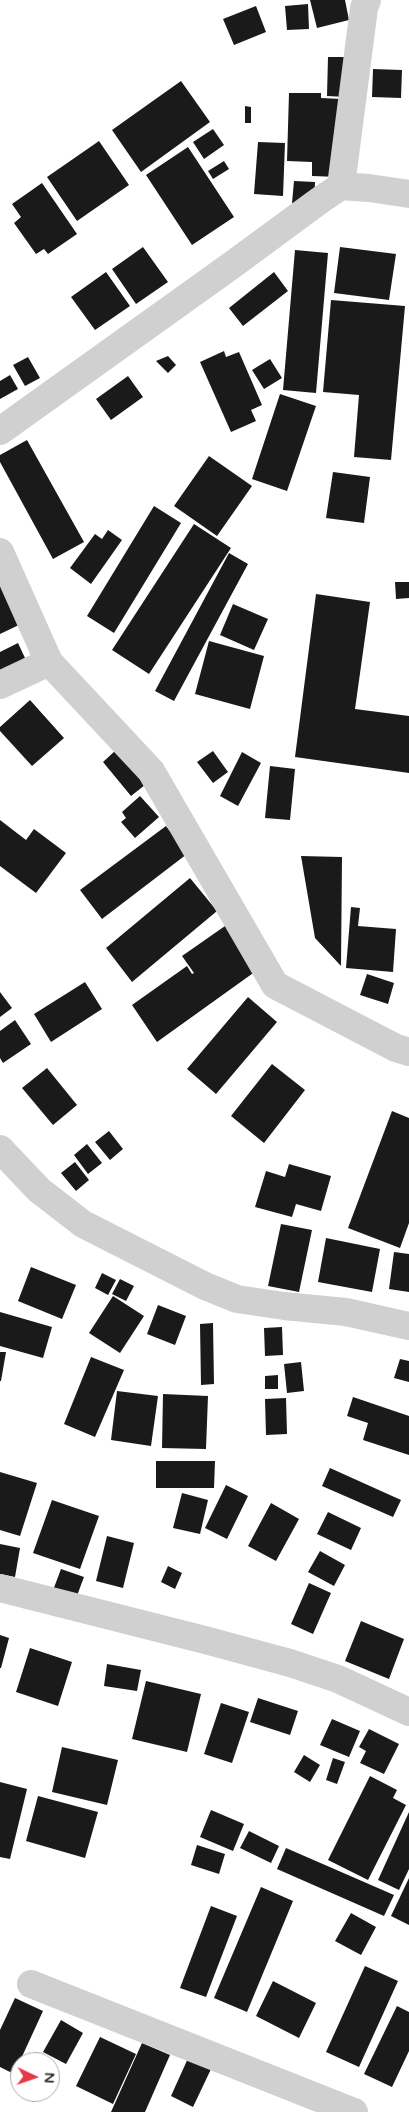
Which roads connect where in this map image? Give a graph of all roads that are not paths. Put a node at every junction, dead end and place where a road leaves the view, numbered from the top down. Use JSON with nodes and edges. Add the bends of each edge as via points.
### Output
{"nodes":[{"id":1,"x":367,"y":0,"type":"edge"},
{"id":2,"x":341,"y":186,"type":"junction"},
{"id":3,"x":409,"y":194,"type":"edge"},
{"id":4,"x":0,"y":431,"type":"edge"},
{"id":5,"x":0,"y":552,"type":"edge"},
{"id":6,"x":49,"y":662,"type":"junction"},
{"id":7,"x":0,"y":685,"type":"edge"},
{"id":8,"x":409,"y":1052,"type":"edge"},
{"id":9,"x":0,"y":1148,"type":"edge"},
{"id":10,"x":409,"y":1326,"type":"edge"},
{"id":11,"x":0,"y":1588,"type":"edge"},
{"id":12,"x":409,"y":1712,"type":"edge"},
{"id":13,"x":31,"y":1984,"type":"dead end"},
{"id":14,"x":354,"y":2112,"type":"edge"}],
"edges":[{"from":1,"to":2,"type":"street"},
{"from":2,"to":3,"type":"street"},
{"from":2,"to":4,"type":"street"},
{"from":5,"to":6,"type":"street"},
{"from":6,"to":7,"type":"street"},
{"from":6,"to":8,"type":"street","via":[[151,771],[275,986]]},
{"from":9,"to":10,"type":"street","via":[[39,1190],[83,1224],[204,1286],[237,1299],[346,1312]]},
{"from":11,"to":12,"type":"street","via":[[290,1663],[338,1679]]},
{"from":13,"to":14,"type":"street"}]}
